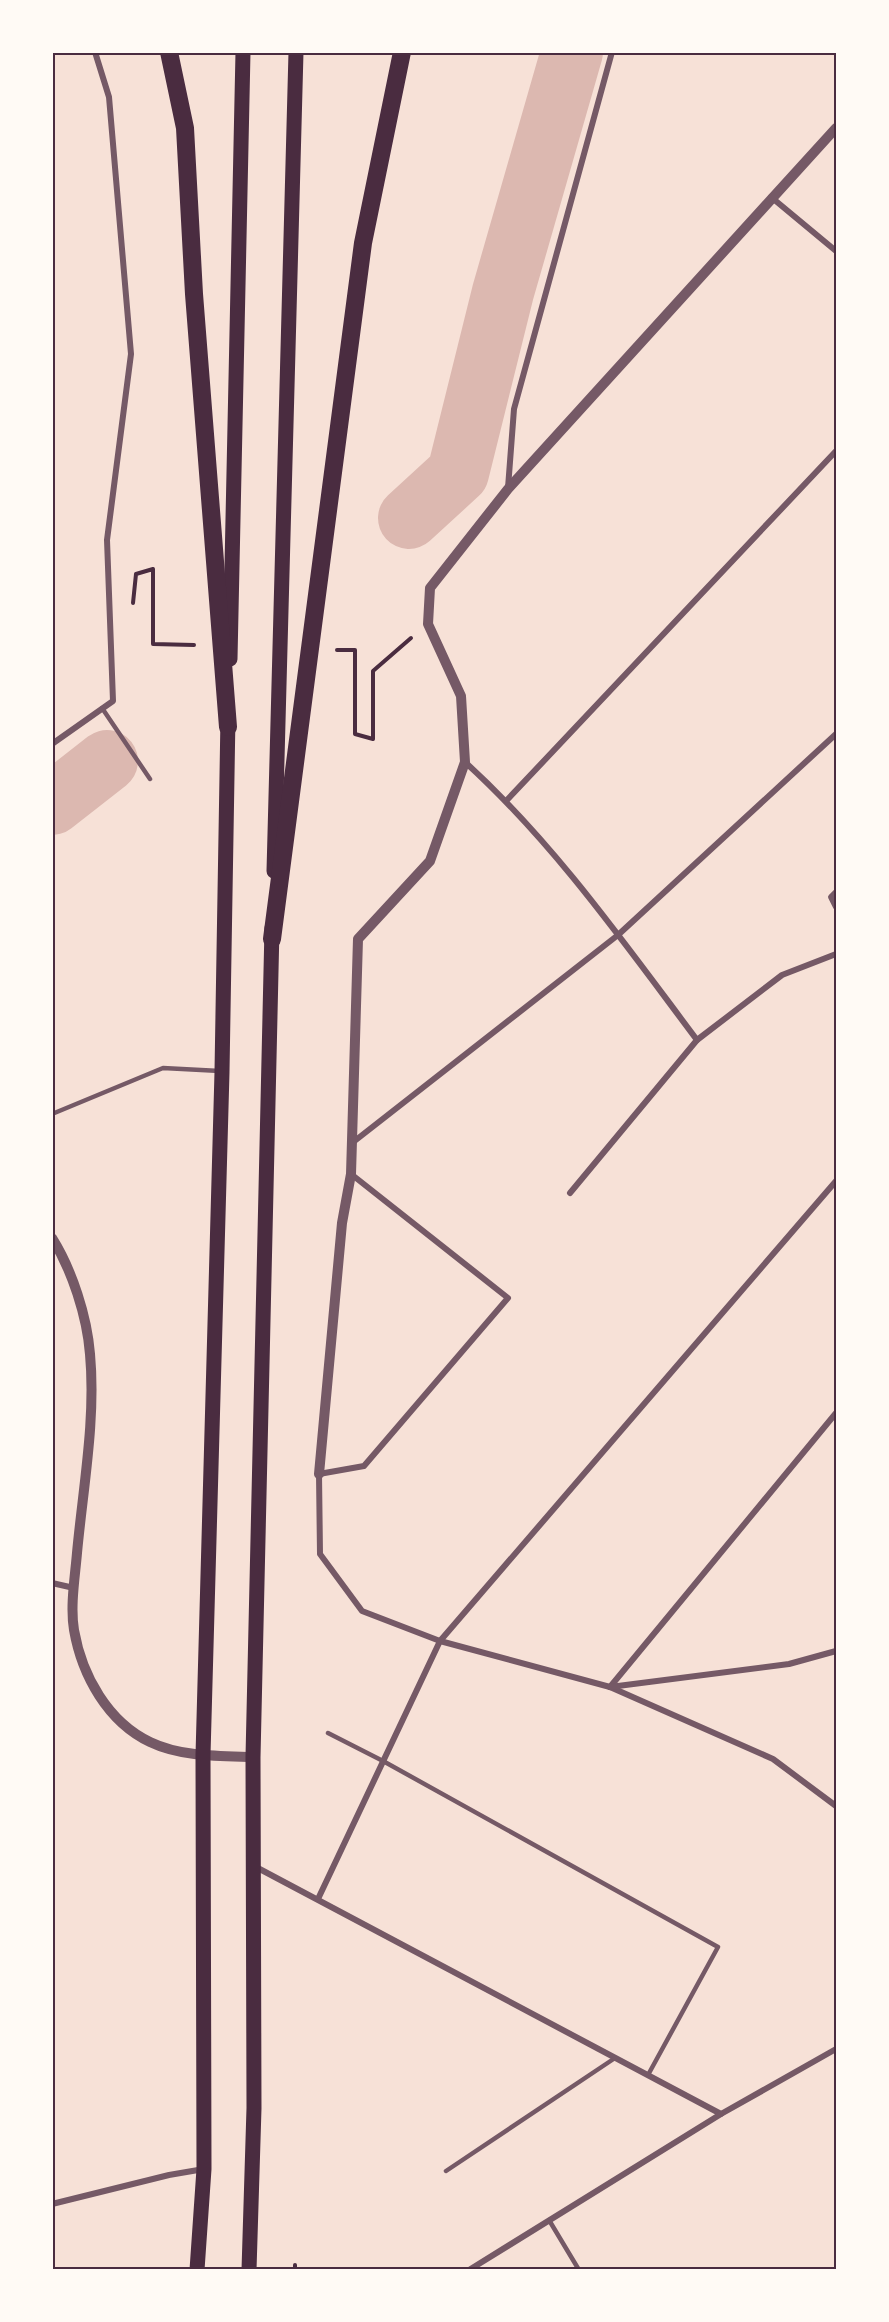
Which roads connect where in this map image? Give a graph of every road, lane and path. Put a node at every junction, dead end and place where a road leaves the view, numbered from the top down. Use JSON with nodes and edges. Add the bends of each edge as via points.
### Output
{"nodes":[{"id":1,"x":95,"y":52,"type":"edge"},
{"id":2,"x":169,"y":52,"type":"edge"},
{"id":3,"x":243,"y":52,"type":"edge"},
{"id":4,"x":296,"y":52,"type":"edge"},
{"id":5,"x":402,"y":52,"type":"edge"},
{"id":6,"x":612,"y":52,"type":"edge"},
{"id":7,"x":837,"y":128,"type":"edge"},
{"id":8,"x":771,"y":197,"type":"junction"},
{"id":9,"x":837,"y":251,"type":"edge"},
{"id":10,"x":837,"y":451,"type":"edge"},
{"id":11,"x":508,"y":489,"type":"junction"},
{"id":12,"x":110,"y":621,"type":"junction"},
{"id":13,"x":428,"y":624,"type":"junction"},
{"id":14,"x":153,"y":644,"type":"dead end"},
{"id":15,"x":355,"y":650,"type":"dead end"},
{"id":16,"x":102,"y":708,"type":"junction"},
{"id":17,"x":228,"y":727,"type":"junction"},
{"id":18,"x":837,"y":734,"type":"edge"},
{"id":19,"x":52,"y":744,"type":"edge"},
{"id":20,"x":465,"y":762,"type":"junction"},
{"id":21,"x":150,"y":779,"type":"dead end"},
{"id":22,"x":507,"y":800,"type":"junction"},
{"id":23,"x":837,"y":892,"type":"edge"},
{"id":24,"x":837,"y":907,"type":"edge"},
{"id":25,"x":618,"y":935,"type":"junction"},
{"id":26,"x":272,"y":939,"type":"junction"},
{"id":27,"x":837,"y":954,"type":"edge"},
{"id":28,"x":696,"y":1040,"type":"junction"},
{"id":29,"x":222,"y":1071,"type":"junction"},
{"id":30,"x":52,"y":1114,"type":"edge"},
{"id":31,"x":352,"y":1143,"type":"junction"},
{"id":32,"x":351,"y":1174,"type":"junction"},
{"id":33,"x":837,"y":1181,"type":"edge"},
{"id":34,"x":570,"y":1193,"type":"dead end"},
{"id":35,"x":52,"y":1238,"type":"edge"},
{"id":36,"x":837,"y":1413,"type":"edge"},
{"id":37,"x":319,"y":1474,"type":"junction"},
{"id":38,"x":52,"y":1583,"type":"edge"},
{"id":39,"x":74,"y":1588,"type":"junction"},
{"id":40,"x":440,"y":1641,"type":"junction"},
{"id":41,"x":837,"y":1651,"type":"edge"},
{"id":42,"x":610,"y":1687,"type":"junction"},
{"id":43,"x":328,"y":1733,"type":"dead end"},
{"id":44,"x":202,"y":1755,"type":"junction"},
{"id":45,"x":253,"y":1756,"type":"junction"},
{"id":46,"x":383,"y":1761,"type":"junction"},
{"id":47,"x":837,"y":1806,"type":"edge"},
{"id":48,"x":254,"y":1865,"type":"junction"},
{"id":49,"x":318,"y":1899,"type":"junction"},
{"id":50,"x":837,"y":2049,"type":"edge"},
{"id":51,"x":615,"y":2058,"type":"junction"},
{"id":52,"x":648,"y":2075,"type":"junction"},
{"id":53,"x":721,"y":2114,"type":"junction"},
{"id":54,"x":204,"y":2169,"type":"junction"},
{"id":55,"x":446,"y":2171,"type":"dead end"},
{"id":56,"x":52,"y":2205,"type":"edge"},
{"id":57,"x":549,"y":2220,"type":"junction"},
{"id":58,"x":197,"y":2270,"type":"edge"},
{"id":59,"x":249,"y":2270,"type":"edge"},
{"id":60,"x":469,"y":2270,"type":"edge"},
{"id":61,"x":579,"y":2270,"type":"edge"}],
"edges":[{"from":1,"to":12,"type":"street","via":[[109,97],[131,354],[107,540]]},
{"from":2,"to":17,"type":"highway","via":[[185,128]]},
{"from":3,"to":17,"type":"main road"},
{"from":4,"to":26,"type":"main road"},
{"from":5,"to":26,"type":"highway","via":[[363,243]]},
{"from":6,"to":11,"type":"street","via":[[514,409]]},
{"from":7,"to":8,"type":"street"},
{"from":8,"to":9,"type":"street"},
{"from":8,"to":11,"type":"street"},
{"from":10,"to":22,"type":"street"},
{"from":11,"to":13,"type":"street","via":[[430,588]]},
{"from":12,"to":14,"type":"path","via":[[130,622],[136,574],[153,569]]},
{"from":12,"to":16,"type":"street","via":[[113,700]]},
{"from":13,"to":15,"type":"path","via":[[373,671],[373,739],[355,734]]},
{"from":13,"to":20,"type":"street","via":[[461,696]]},
{"from":16,"to":19,"type":"street"},
{"from":16,"to":21,"type":"lane"},
{"from":17,"to":29,"type":"main road"},
{"from":18,"to":25,"type":"street"},
{"from":20,"to":22,"type":"street"},
{"from":20,"to":31,"type":"street","via":[[430,861],[358,939]]},
{"from":22,"to":25,"type":"street"},
{"from":23,"to":24,"type":"street","via":[[831,897]]},
{"from":25,"to":28,"type":"street"},
{"from":25,"to":31,"type":"street"},
{"from":26,"to":45,"type":"main road"},
{"from":27,"to":28,"type":"street","via":[[782,975]]},
{"from":28,"to":34,"type":"street"},
{"from":29,"to":30,"type":"lane","via":[[163,1068]]},
{"from":29,"to":44,"type":"main road"},
{"from":31,"to":32,"type":"street"},
{"from":32,"to":37,"type":"street","via":[[342,1222]]},
{"from":32,"to":37,"type":"street","via":[[508,1298],[364,1466]]},
{"from":33,"to":40,"type":"street"},
{"from":35,"to":39,"type":"street","via":[[80,1304],[90,1353],[90,1404]]},
{"from":36,"to":42,"type":"street"},
{"from":37,"to":40,"type":"street","via":[[320,1554],[363,1611]]},
{"from":38,"to":39,"type":"street"},
{"from":39,"to":44,"type":"street","via":[[74,1629],[83,1662],[98,1694],[118,1722],[151,1742]]},
{"from":40,"to":42,"type":"street"},
{"from":40,"to":46,"type":"street"},
{"from":41,"to":42,"type":"street","via":[[789,1664]]},
{"from":42,"to":47,"type":"street","via":[[773,1759]]},
{"from":43,"to":46,"type":"lane"},
{"from":44,"to":45,"type":"street"},
{"from":44,"to":54,"type":"main road"},
{"from":45,"to":48,"type":"main road"},
{"from":46,"to":49,"type":"street"},
{"from":46,"to":52,"type":"lane","via":[[718,1947]]},
{"from":48,"to":49,"type":"street"},
{"from":48,"to":59,"type":"main road"},
{"from":49,"to":51,"type":"street"},
{"from":50,"to":53,"type":"street"},
{"from":51,"to":52,"type":"street"},
{"from":51,"to":55,"type":"lane"},
{"from":52,"to":53,"type":"street"},
{"from":53,"to":57,"type":"street"},
{"from":54,"to":56,"type":"street"},
{"from":54,"to":58,"type":"main road"},
{"from":57,"to":60,"type":"street"},
{"from":57,"to":61,"type":"lane"}]}
